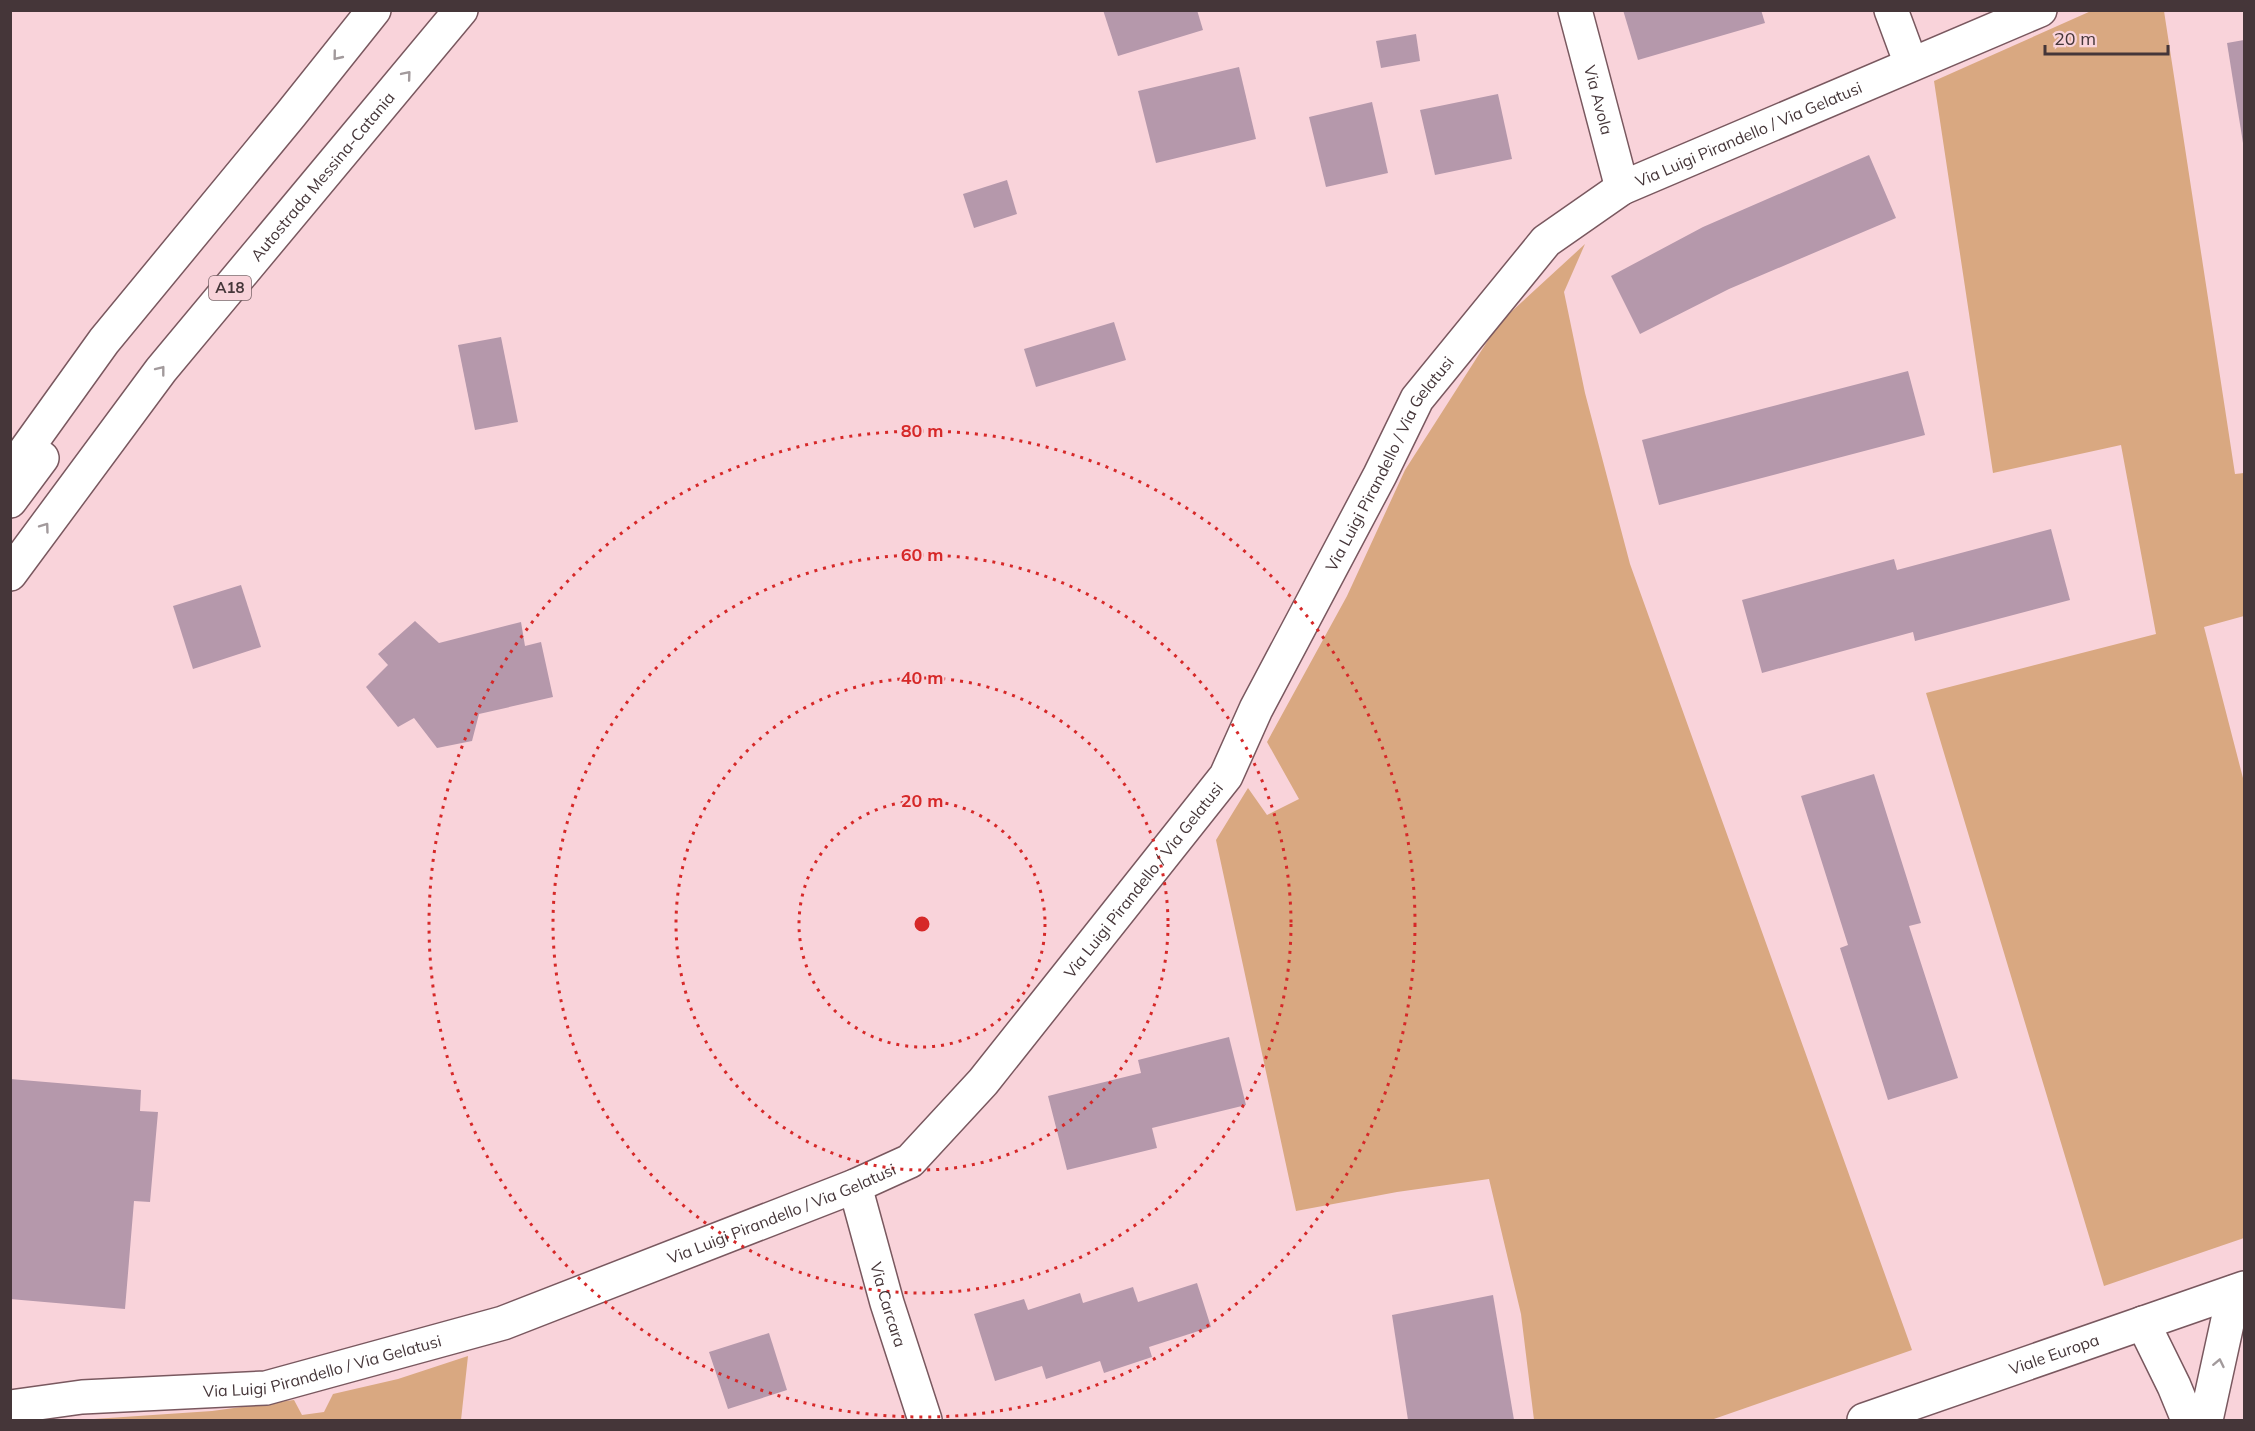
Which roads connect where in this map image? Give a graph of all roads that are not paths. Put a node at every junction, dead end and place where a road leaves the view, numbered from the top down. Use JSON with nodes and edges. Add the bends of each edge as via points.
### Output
{"nodes":[{"id":1,"x":374,"y":10,"type":"edge"},
{"id":2,"x":461,"y":10,"type":"edge"},
{"id":3,"x":1575,"y":10,"type":"edge"},
{"id":4,"x":1891,"y":10,"type":"edge"},
{"id":5,"x":2040,"y":10,"type":"edge"},
{"id":6,"x":1911,"y":64,"type":"junction"},
{"id":7,"x":291,"y":114,"type":"junction"},
{"id":8,"x":1622,"y":188,"type":"junction"},
{"id":9,"x":10,"y":472,"type":"edge"},
{"id":10,"x":10,"y":501,"type":"edge"},
{"id":11,"x":10,"y":574,"type":"edge"},
{"id":12,"x":855,"y":1186,"type":"junction"},
{"id":13,"x":2239,"y":1290,"type":"edge"},
{"id":14,"x":2143,"y":1323,"type":"junction"},
{"id":15,"x":10,"y":1407,"type":"edge"},
{"id":16,"x":925,"y":1420,"type":"edge"},
{"id":17,"x":1864,"y":1420,"type":"edge"},
{"id":18,"x":2188,"y":1420,"type":"edge"},
{"id":19,"x":2206,"y":1420,"type":"edge"}],
"edges":[{"from":1,"to":7,"type":"main road","one_way":true},
{"from":11,"to":2,"type":"main road","name":"Autostrada Messina-Catania","number":"A18","one_way":true,"via":[[161,370]]},
{"from":3,"to":8,"type":"main road","name":"Via Avola"},
{"from":4,"to":6,"type":"main road"},
{"from":5,"to":6,"type":"main road","name":"Via Luigi Pirandello / Via Gelatusi"},
{"from":6,"to":8,"type":"main road","name":"Via Luigi Pirandello / Via Gelatusi"},
{"from":7,"to":9,"type":"main road","via":[[104,341]]},
{"from":7,"to":10,"type":"main road"},
{"from":8,"to":12,"type":"main road","name":"Via Luigi Pirandello / Via Gelatusi","via":[[1546,241],[1417,399],[1256,709],[1226,776],[983,1082],[910,1161]]},
{"from":12,"to":15,"type":"main road","name":"Via Luigi Pirandello / Via Gelatusi","via":[[503,1323],[266,1388],[82,1397]]},
{"from":12,"to":16,"type":"main road","name":"Via Carcara","via":[[887,1304]]},
{"from":13,"to":14,"type":"main road","name":"Viale Europa"},
{"from":19,"to":13,"type":"main road","one_way":true},
{"from":14,"to":17,"type":"main road","name":"Viale Europa"},
{"from":14,"to":18,"type":"main road"}]}
